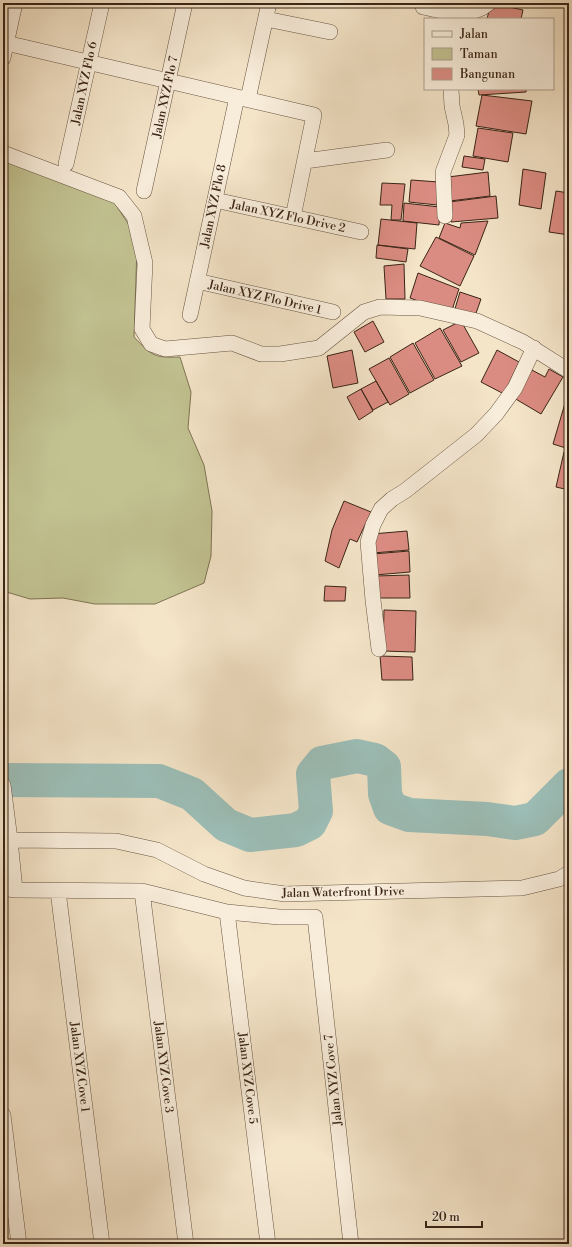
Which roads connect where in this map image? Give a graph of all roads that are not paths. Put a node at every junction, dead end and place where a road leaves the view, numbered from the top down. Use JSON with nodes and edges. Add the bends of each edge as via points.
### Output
{"nodes":[{"id":1,"x":15,"y":3,"type":"edge"},
{"id":2,"x":102,"y":3,"type":"edge"},
{"id":3,"x":185,"y":3,"type":"edge"},
{"id":4,"x":269,"y":3,"type":"edge"},
{"id":5,"x":489,"y":3,"type":"edge"},
{"id":6,"x":423,"y":7,"type":"dead end"},
{"id":7,"x":464,"y":16,"type":"edge"},
{"id":8,"x":266,"y":19,"type":"junction"},
{"id":9,"x":330,"y":32,"type":"dead end"},
{"id":10,"x":4,"y":46,"type":"edge"},
{"id":11,"x":89,"y":63,"type":"junction"},
{"id":12,"x":168,"y":81,"type":"junction"},
{"id":13,"x":451,"y":90,"type":"edge"},
{"id":14,"x":242,"y":98,"type":"junction"},
{"id":15,"x":387,"y":150,"type":"dead end"},
{"id":16,"x":3,"y":153,"type":"edge"},
{"id":17,"x":305,"y":161,"type":"junction"},
{"id":18,"x":66,"y":164,"type":"dead end"},
{"id":19,"x":144,"y":191,"type":"dead end"},
{"id":20,"x":215,"y":200,"type":"junction"},
{"id":21,"x":445,"y":216,"type":"dead end"},
{"id":22,"x":293,"y":217,"type":"junction"},
{"id":23,"x":361,"y":232,"type":"dead end"},
{"id":24,"x":197,"y":281,"type":"junction"},
{"id":25,"x":333,"y":312,"type":"dead end"},
{"id":26,"x":190,"y":315,"type":"dead end"},
{"id":27,"x":534,"y":348,"type":"junction"},
{"id":28,"x":569,"y":371,"type":"edge"},
{"id":29,"x":379,"y":648,"type":"dead end"},
{"id":30,"x":4,"y":790,"type":"edge"},
{"id":31,"x":6,"y":841,"type":"edge"},
{"id":32,"x":569,"y":872,"type":"edge"},
{"id":33,"x":9,"y":889,"type":"edge"},
{"id":34,"x":58,"y":891,"type":"junction"},
{"id":35,"x":142,"y":891,"type":"junction"},
{"id":36,"x":227,"y":912,"type":"junction"},
{"id":37,"x":3,"y":1115,"type":"edge"},
{"id":38,"x":19,"y":1244,"type":"edge"},
{"id":39,"x":102,"y":1244,"type":"edge"},
{"id":40,"x":186,"y":1244,"type":"edge"},
{"id":41,"x":268,"y":1244,"type":"edge"},
{"id":42,"x":351,"y":1244,"type":"edge"}],
"edges":[{"from":1,"to":10,"type":"street"},
{"from":2,"to":11,"type":"street","name":"Jalan XYZ Flo 6"},
{"from":3,"to":12,"type":"street","name":"Jalan XYZ Flo 7"},
{"from":4,"to":8,"type":"street","name":"Jalan XYZ Flo 8"},
{"from":5,"to":7,"type":"street"},
{"from":6,"to":7,"type":"street"},
{"from":8,"to":9,"type":"street"},
{"from":8,"to":14,"type":"street","name":"Jalan XYZ Flo 8"},
{"from":10,"to":11,"type":"street"},
{"from":11,"to":12,"type":"street"},
{"from":11,"to":18,"type":"street","name":"Jalan XYZ Flo 6"},
{"from":12,"to":14,"type":"street"},
{"from":12,"to":19,"type":"street","name":"Jalan XYZ Flo 7"},
{"from":13,"to":21,"type":"street","via":[[457,135],[443,172]]},
{"from":14,"to":17,"type":"street","via":[[314,115]]},
{"from":14,"to":20,"type":"street","name":"Jalan XYZ Flo 8"},
{"from":15,"to":17,"type":"street"},
{"from":16,"to":27,"type":"street","via":[[120,197],[134,216],[146,263],[142,329],[151,344],[165,349],[232,343],[261,354],[319,348],[364,312],[380,307],[420,308],[477,321]]},
{"from":17,"to":22,"type":"street"},
{"from":20,"to":22,"type":"street","name":"Jalan XYZ Flo Drive 2"},
{"from":20,"to":24,"type":"street","name":"Jalan XYZ Flo 8"},
{"from":22,"to":23,"type":"street","name":"Jalan XYZ Flo Drive 2"},
{"from":24,"to":25,"type":"street","name":"Jalan XYZ Flo Drive 1"},
{"from":24,"to":26,"type":"street","name":"Jalan XYZ Flo 8"},
{"from":27,"to":28,"type":"street"},
{"from":27,"to":29,"type":"street","via":[[515,388],[496,414],[476,435],[381,509],[368,542]]},
{"from":30,"to":31,"type":"street"},
{"from":31,"to":32,"type":"street","name":"Jalan Waterfront Drive","via":[[116,841],[157,850],[204,874],[244,888],[286,894],[522,888],[559,879]]},
{"from":31,"to":33,"type":"street"},
{"from":33,"to":34,"type":"street"},
{"from":34,"to":35,"type":"street"},
{"from":34,"to":39,"type":"street","name":"Jalan XYZ Cove 1"},
{"from":35,"to":36,"type":"street"},
{"from":35,"to":40,"type":"street","name":"Jalan XYZ Cove 3"},
{"from":36,"to":41,"type":"street","name":"Jalan XYZ Cove 5"},
{"from":36,"to":42,"type":"street","name":"Jalan XYZ Cove 7","via":[[279,917],[314,917]]},
{"from":37,"to":38,"type":"street"}]}
